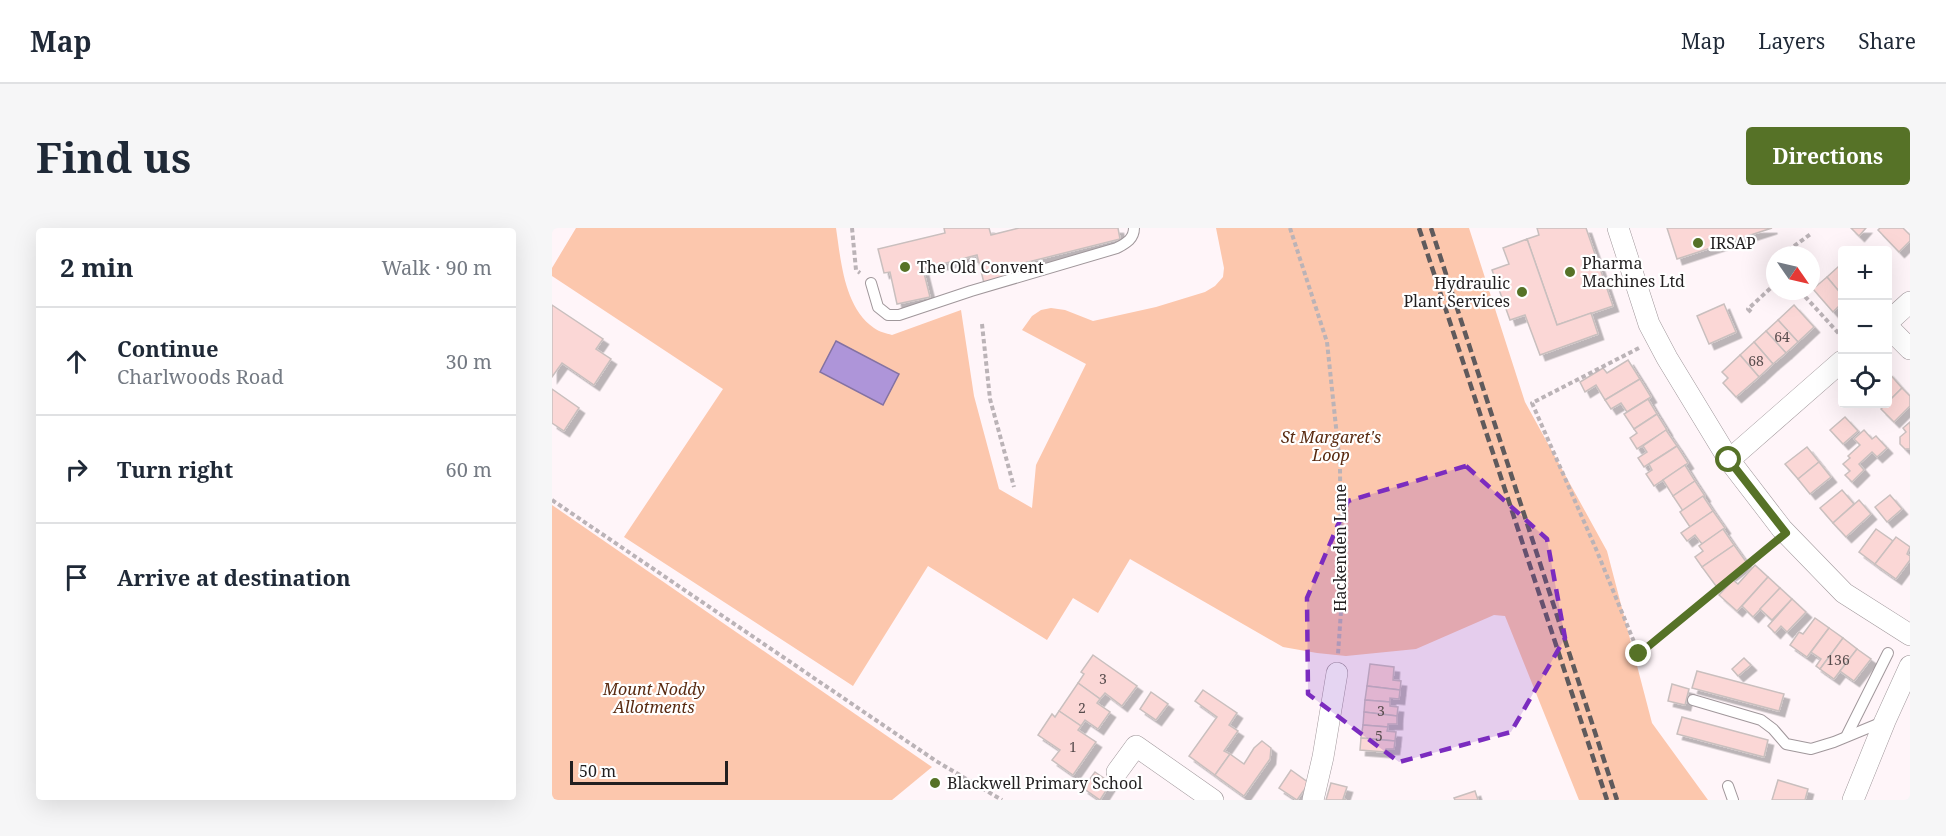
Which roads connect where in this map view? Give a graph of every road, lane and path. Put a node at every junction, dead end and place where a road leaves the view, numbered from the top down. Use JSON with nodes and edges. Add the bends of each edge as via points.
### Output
{"nodes":[{"id":1,"x":852,"y":228,"type":"edge"},
{"id":2,"x":1134,"y":228,"type":"edge"},
{"id":3,"x":1290,"y":228,"type":"edge"},
{"id":4,"x":1618,"y":228,"type":"edge"},
{"id":5,"x":1812,"y":233,"type":"dead end"},
{"id":6,"x":1794,"y":246,"type":"edge"},
{"id":7,"x":871,"y":283,"type":"joint"},
{"id":8,"x":1766,"y":292,"type":"edge"},
{"id":9,"x":1808,"y":300,"type":"edge"},
{"id":10,"x":1910,"y":302,"type":"edge"},
{"id":11,"x":1751,"y":312,"type":"dead end"},
{"id":12,"x":1892,"y":318,"type":"edge"},
{"id":13,"x":982,"y":324,"type":"dead end"},
{"id":14,"x":1892,"y":332,"type":"edge"},
{"id":15,"x":1838,"y":333,"type":"edge"},
{"id":16,"x":1657,"y":339,"type":"junction"},
{"id":17,"x":1910,"y":349,"type":"edge"},
{"id":18,"x":1838,"y":365,"type":"edge"},
{"id":19,"x":1729,"y":460,"type":"junction"},
{"id":20,"x":1014,"y":487,"type":"dead end"},
{"id":21,"x":552,"y":500,"type":"edge"},
{"id":22,"x":1786,"y":533,"type":"junction"},
{"id":23,"x":1910,"y":635,"type":"edge"},
{"id":24,"x":1888,"y":653,"type":"dead end"},
{"id":25,"x":1910,"y":666,"type":"edge"},
{"id":26,"x":1337,"y":673,"type":"joint"},
{"id":27,"x":1693,"y":700,"type":"dead end"},
{"id":28,"x":1885,"y":721,"type":"junction"},
{"id":29,"x":1847,"y":735,"type":"junction"},
{"id":30,"x":1117,"y":772,"type":"dead end"},
{"id":31,"x":1728,"y":786,"type":"dead end"},
{"id":32,"x":1002,"y":800,"type":"edge"},
{"id":33,"x":1213,"y":800,"type":"edge"},
{"id":34,"x":1313,"y":800,"type":"edge"},
{"id":35,"x":1733,"y":800,"type":"edge"},
{"id":36,"x":1853,"y":800,"type":"edge"}],
"edges":[{"from":1,"to":7,"type":"path","via":[[856,270]]},
{"from":2,"to":7,"type":"lane","via":[[1128,242],[1117,248],[899,315],[888,315],[878,307]]},
{"from":3,"to":26,"type":"path","name":"Hackenden Lane","via":[[1329,353],[1340,465],[1341,611]]},
{"from":4,"to":16,"type":"street"},
{"from":5,"to":6,"type":"path"},
{"from":8,"to":11,"type":"path","via":[[1748,309]]},
{"from":9,"to":15,"type":"path"},
{"from":10,"to":12,"type":"street"},
{"from":13,"to":20,"type":"path","via":[[990,399]]},
{"from":14,"to":17,"type":"street"},
{"from":16,"to":19,"type":"street"},
{"from":16,"to":22,"type":"path","via":[[1532,403],[1639,654]]},
{"from":18,"to":19,"type":"street"},
{"from":19,"to":22,"type":"street"},
{"from":21,"to":32,"type":"path","via":[[927,754]]},
{"from":22,"to":23,"type":"street","via":[[1844,593]]},
{"from":24,"to":29,"type":"lane"},
{"from":25,"to":28,"type":"street"},
{"from":26,"to":34,"type":"street"},
{"from":27,"to":29,"type":"lane","via":[[1761,720],[1786,744],[1811,749]]},
{"from":28,"to":29,"type":"lane"},
{"from":28,"to":36,"type":"street"},
{"from":30,"to":33,"type":"street","via":[[1136,746]]},
{"from":31,"to":35,"type":"lane"}]}
